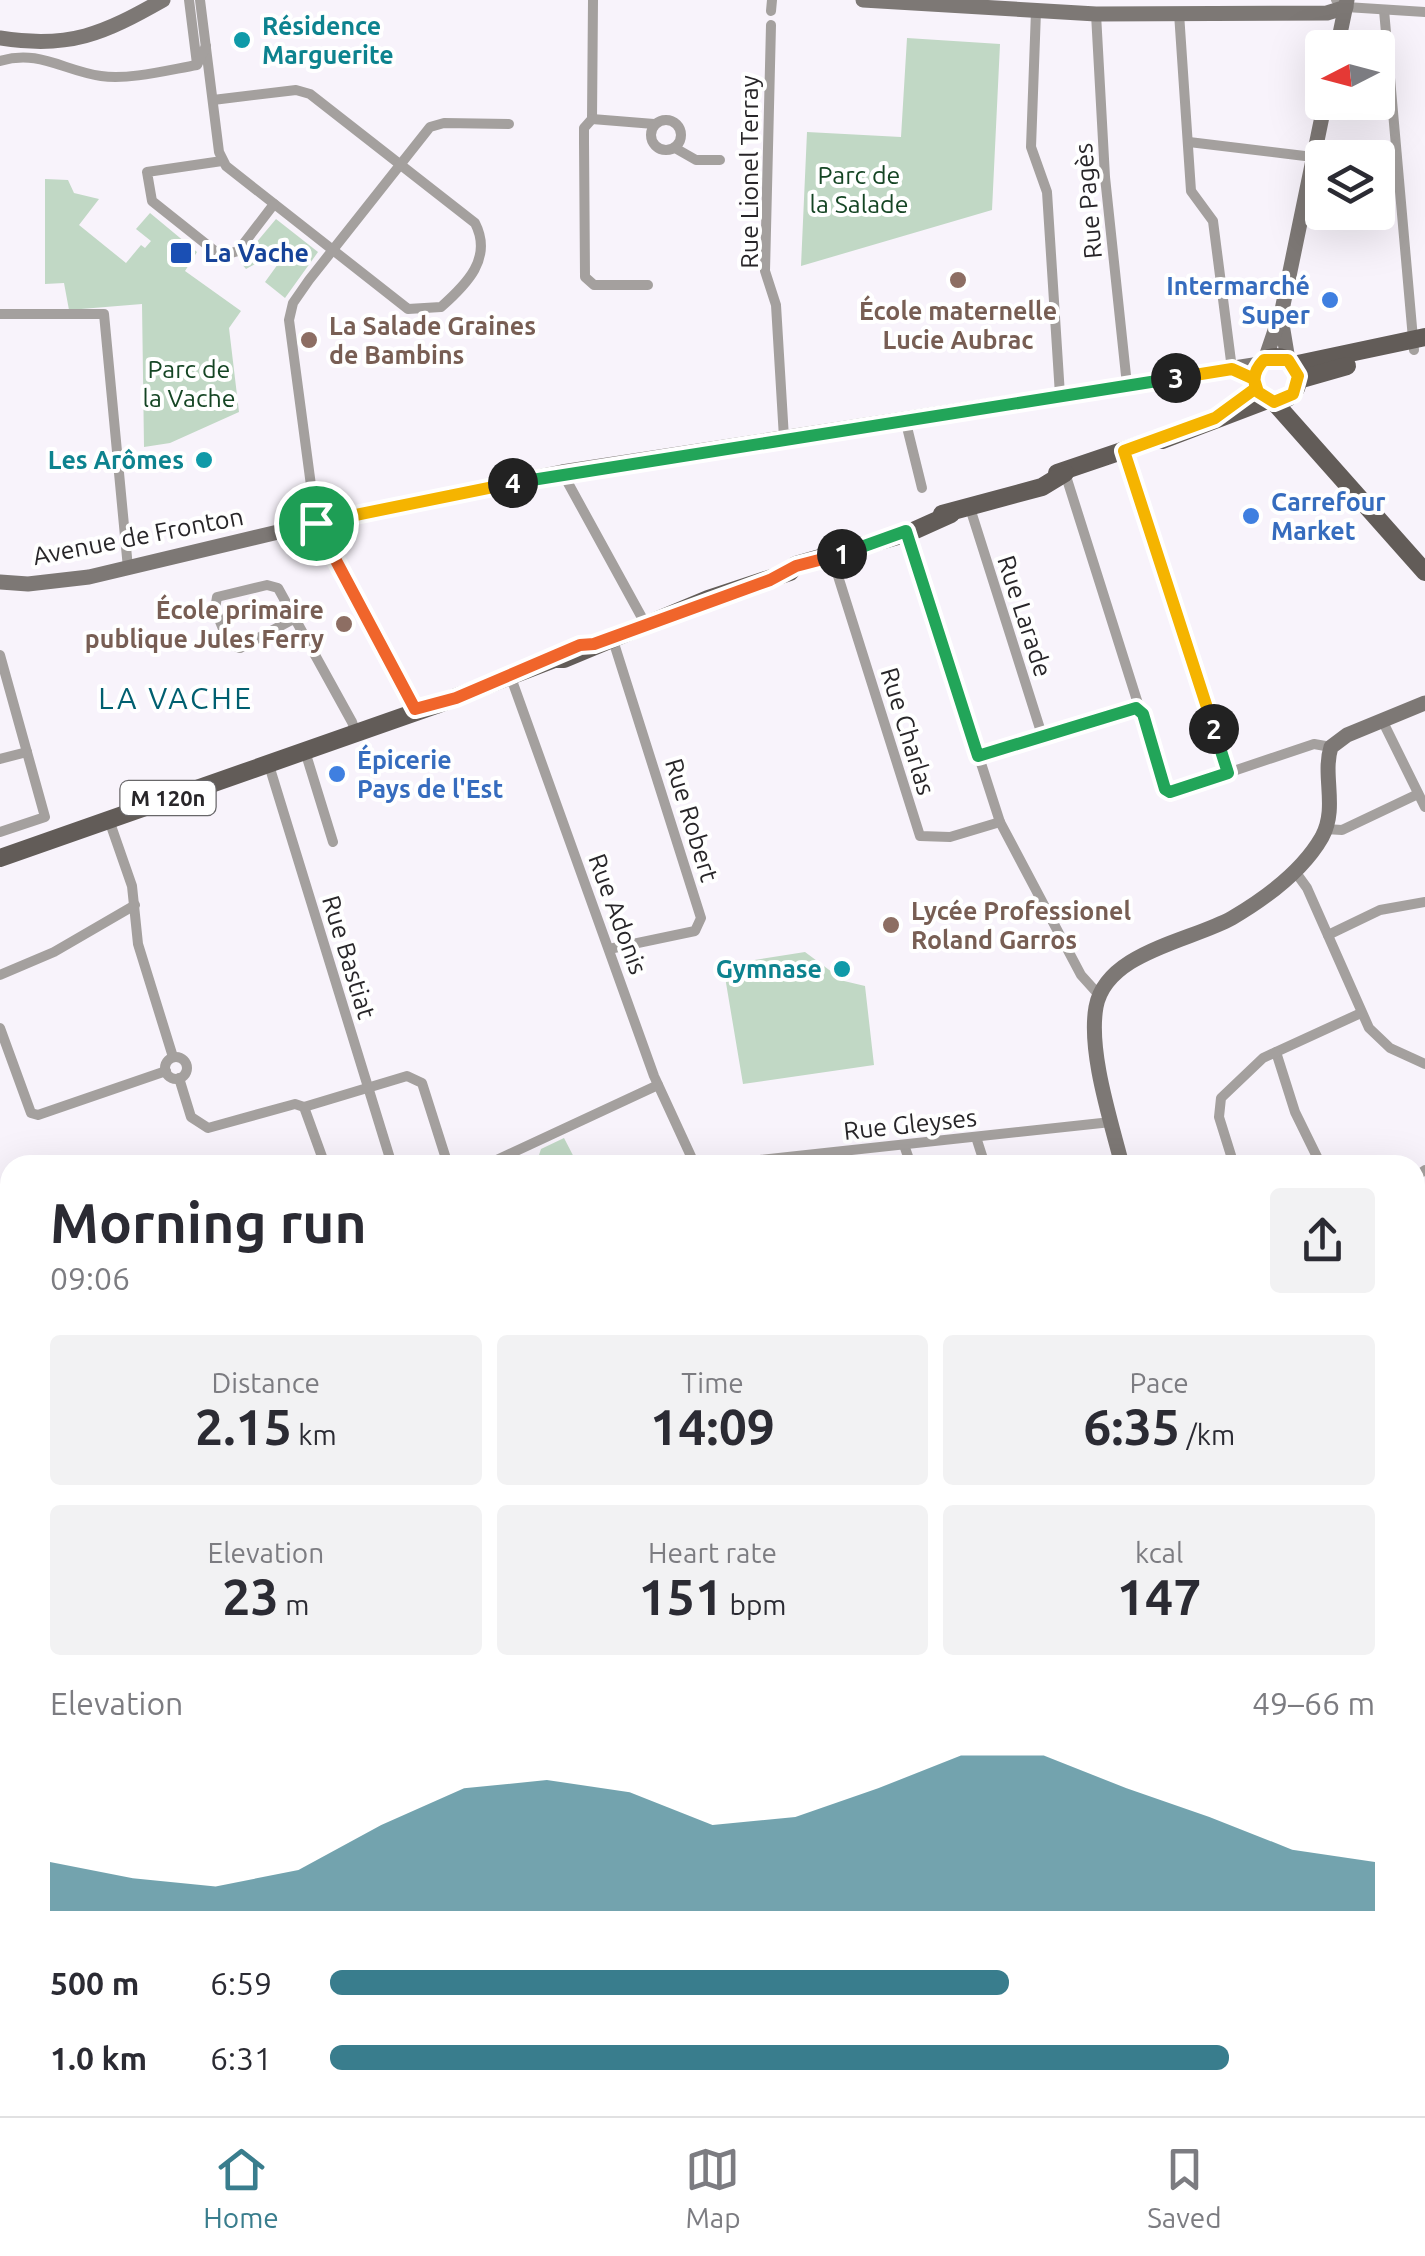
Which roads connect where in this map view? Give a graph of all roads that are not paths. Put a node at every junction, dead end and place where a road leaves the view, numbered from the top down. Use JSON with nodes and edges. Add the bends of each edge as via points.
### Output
{"nodes":[{"id":1,"x":150,"y":0,"type":"edge"},
{"id":2,"x":164,"y":0,"type":"edge"},
{"id":3,"x":189,"y":0,"type":"edge"},
{"id":4,"x":200,"y":0,"type":"edge"},
{"id":5,"x":593,"y":0,"type":"edge"},
{"id":6,"x":863,"y":0,"type":"edge"},
{"id":7,"x":1343,"y":2,"type":"edge"},
{"id":8,"x":1384,"y":10,"type":"junction"},
{"id":9,"x":1036,"y":11,"type":"junction"},
{"id":10,"x":1425,"y":12,"type":"edge"},
{"id":11,"x":1096,"y":14,"type":"junction"},
{"id":12,"x":1179,"y":14,"type":"junction"},
{"id":13,"x":771,"y":25,"type":"dead end"},
{"id":14,"x":1339,"y":30,"type":"edge"},
{"id":15,"x":0,"y":38,"type":"edge"},
{"id":16,"x":25,"y":41,"type":"junction"},
{"id":17,"x":206,"y":46,"type":"junction"},
{"id":18,"x":0,"y":61,"type":"edge"},
{"id":19,"x":197,"y":65,"type":"junction"},
{"id":20,"x":211,"y":86,"type":"junction"},
{"id":21,"x":213,"y":100,"type":"junction"},
{"id":22,"x":592,"y":119,"type":"junction"},
{"id":23,"x":508,"y":124,"type":"dead end"},
{"id":24,"x":654,"y":124,"type":"junction"},
{"id":25,"x":1189,"y":142,"type":"junction"},
{"id":26,"x":674,"y":148,"type":"junction"},
{"id":27,"x":1305,"y":155,"type":"edge"},
{"id":28,"x":720,"y":160,"type":"dead end"},
{"id":29,"x":222,"y":161,"type":"junction"},
{"id":30,"x":399,"y":167,"type":"junction"},
{"id":31,"x":1305,"y":196,"type":"edge"},
{"id":32,"x":274,"y":204,"type":"junction"},
{"id":33,"x":332,"y":250,"type":"junction"},
{"id":34,"x":648,"y":285,"type":"dead end"},
{"id":35,"x":1282,"y":310,"type":"junction"},
{"id":36,"x":0,"y":314,"type":"edge"},
{"id":37,"x":1419,"y":344,"type":"edge"},
{"id":38,"x":1232,"y":369,"type":"junction"},
{"id":39,"x":1293,"y":375,"type":"junction"},
{"id":40,"x":1263,"y":382,"type":"junction"},
{"id":41,"x":1127,"y":385,"type":"junction"},
{"id":42,"x":1060,"y":395,"type":"junction"},
{"id":43,"x":904,"y":419,"type":"junction"},
{"id":44,"x":784,"y":438,"type":"junction"},
{"id":45,"x":1306,"y":438,"type":"junction"},
{"id":46,"x":1124,"y":451,"type":"junction"},
{"id":47,"x":562,"y":472,"type":"junction"},
{"id":48,"x":1065,"y":473,"type":"junction"},
{"id":49,"x":922,"y":488,"type":"dead end"},
{"id":50,"x":970,"y":508,"type":"junction"},
{"id":51,"x":316,"y":523,"type":"junction"},
{"id":52,"x":906,"y":531,"type":"junction"},
{"id":53,"x":832,"y":558,"type":"junction"},
{"id":54,"x":128,"y":568,"type":"junction"},
{"id":55,"x":1425,"y":572,"type":"edge"},
{"id":56,"x":0,"y":582,"type":"edge"},
{"id":57,"x":295,"y":618,"type":"junction"},
{"id":58,"x":646,"y":625,"type":"junction"},
{"id":59,"x":612,"y":637,"type":"junction"},
{"id":60,"x":0,"y":655,"type":"edge"},
{"id":61,"x":510,"y":674,"type":"junction"},
{"id":62,"x":6,"y":697,"type":"edge"},
{"id":63,"x":1425,"y":703,"type":"edge"},
{"id":64,"x":420,"y":707,"type":"junction"},
{"id":65,"x":1136,"y":708,"type":"junction"},
{"id":66,"x":1382,"y":720,"type":"junction"},
{"id":67,"x":355,"y":730,"type":"junction"},
{"id":68,"x":1042,"y":736,"type":"junction"},
{"id":69,"x":1331,"y":746,"type":"junction"},
{"id":70,"x":304,"y":748,"type":"junction"},
{"id":71,"x":27,"y":752,"type":"junction"},
{"id":72,"x":978,"y":756,"type":"junction"},
{"id":73,"x":0,"y":760,"type":"edge"},
{"id":74,"x":268,"y":761,"type":"junction"},
{"id":75,"x":1228,"y":773,"type":"junction"},
{"id":76,"x":1418,"y":794,"type":"junction"},
{"id":77,"x":1425,"y":807,"type":"edge"},
{"id":78,"x":109,"y":820,"type":"junction"},
{"id":79,"x":1000,"y":822,"type":"junction"},
{"id":80,"x":1325,"y":830,"type":"junction"},
{"id":81,"x":0,"y":832,"type":"edge"},
{"id":82,"x":333,"y":842,"type":"dead end"},
{"id":83,"x":0,"y":858,"type":"edge"},
{"id":84,"x":1294,"y":870,"type":"junction"},
{"id":85,"x":1425,"y":902,"type":"edge"},
{"id":86,"x":134,"y":905,"type":"junction"},
{"id":87,"x":1328,"y":936,"type":"junction"},
{"id":88,"x":609,"y":949,"type":"junction"},
{"id":89,"x":0,"y":975,"type":"edge"},
{"id":90,"x":1099,"y":996,"type":"junction"},
{"id":91,"x":1361,"y":1013,"type":"junction"},
{"id":92,"x":0,"y":1028,"type":"edge"},
{"id":93,"x":1276,"y":1052,"type":"junction"},
{"id":94,"x":173,"y":1057,"type":"junction"},
{"id":95,"x":1425,"y":1064,"type":"edge"},
{"id":96,"x":166,"y":1070,"type":"junction"},
{"id":97,"x":179,"y":1078,"type":"junction"},
{"id":98,"x":658,"y":1086,"type":"junction"},
{"id":99,"x":368,"y":1088,"type":"junction"},
{"id":100,"x":304,"y":1107,"type":"junction"},
{"id":101,"x":1111,"y":1122,"type":"junction"},
{"id":102,"x":976,"y":1138,"type":"junction"},
{"id":103,"x":904,"y":1146,"type":"junction"},
{"id":104,"x":321,"y":1155,"type":"edge"},
{"id":105,"x":389,"y":1155,"type":"edge"},
{"id":106,"x":445,"y":1155,"type":"edge"},
{"id":107,"x":508,"y":1155,"type":"edge"},
{"id":108,"x":690,"y":1155,"type":"edge"},
{"id":109,"x":814,"y":1155,"type":"edge"},
{"id":110,"x":907,"y":1155,"type":"edge"},
{"id":111,"x":982,"y":1155,"type":"edge"},
{"id":112,"x":1119,"y":1155,"type":"edge"},
{"id":113,"x":1231,"y":1155,"type":"edge"},
{"id":114,"x":1316,"y":1155,"type":"edge"}],
"edges":[{"from":1,"to":16,"type":"street","via":[[89,30]]},
{"from":2,"to":16,"type":"street","via":[[92,37]]},
{"from":3,"to":19,"type":"street"},
{"from":4,"to":17,"type":"street"},
{"from":5,"to":22,"type":"street"},
{"from":6,"to":9,"type":"street"},
{"from":7,"to":8,"type":"street"},
{"from":7,"to":12,"type":"street","via":[[1327,13]]},
{"from":7,"to":14,"type":"street"},
{"from":8,"to":10,"type":"street"},
{"from":8,"to":37,"type":"street"},
{"from":9,"to":11,"type":"street"},
{"from":9,"to":42,"type":"street","via":[[1030,147],[1047,192]]},
{"from":11,"to":12,"type":"street"},
{"from":11,"to":41,"type":"street","name":"Rue Pagès"},
{"from":12,"to":25,"type":"street"},
{"from":13,"to":44,"type":"street","name":"Rue Lionel Terray","via":[[765,271],[776,305]]},
{"from":15,"to":16,"type":"street"},
{"from":17,"to":19,"type":"street"},
{"from":17,"to":20,"type":"street"},
{"from":18,"to":19,"type":"street","via":[[49,58],[108,76]]},
{"from":19,"to":20,"type":"street"},
{"from":20,"to":21,"type":"street"},
{"from":21,"to":29,"type":"street"},
{"from":21,"to":30,"type":"street","via":[[303,90]]},
{"from":22,"to":24,"type":"street"},
{"from":22,"to":34,"type":"street","via":[[584,128],[585,277],[594,285]]},
{"from":23,"to":30,"type":"street","via":[[434,125]]},
{"from":24,"to":26,"type":"street","via":[[654,145]]},
{"from":24,"to":26,"type":"street","via":[[666,119],[678,125],[682,135]]},
{"from":25,"to":27,"type":"street"},
{"from":25,"to":38,"type":"street","via":[[1191,191],[1212,222]]},
{"from":26,"to":28,"type":"street","via":[[696,160]]},
{"from":29,"to":32,"type":"street"},
{"from":29,"to":32,"type":"street","via":[[147,172],[152,201],[221,256],[238,251]]},
{"from":30,"to":33,"type":"street"},
{"from":30,"to":33,"type":"street","via":[[474,223],[480,263],[440,307],[408,309]]},
{"from":31,"to":35,"type":"street"},
{"from":32,"to":33,"type":"street"},
{"from":33,"to":51,"type":"street","via":[[293,303],[289,320]]},
{"from":35,"to":39,"type":"street"},
{"from":35,"to":40,"type":"street"},
{"from":36,"to":54,"type":"street","via":[[104,314]]},
{"from":37,"to":39,"type":"main road"},
{"from":38,"to":40,"type":"street","name":"Avenue de Fronton"},
{"from":38,"to":41,"type":"street","name":"Avenue de Fronton"},
{"from":39,"to":40,"type":"main road"},
{"from":39,"to":40,"type":"main road"},
{"from":39,"to":45,"type":"main road"},
{"from":40,"to":45,"type":"main road"},
{"from":40,"to":46,"type":"main road","number":"M 120n","via":[[1215,418]]},
{"from":41,"to":42,"type":"street","name":"Avenue de Fronton"},
{"from":42,"to":43,"type":"street","name":"Avenue de Fronton"},
{"from":43,"to":44,"type":"street","name":"Avenue de Fronton"},
{"from":43,"to":49,"type":"street"},
{"from":44,"to":47,"type":"street","name":"Avenue de Fronton"},
{"from":45,"to":55,"type":"main road"},
{"from":46,"to":48,"type":"main road","number":"M 120n"},
{"from":46,"to":75,"type":"street"},
{"from":47,"to":51,"type":"street","name":"Avenue de Fronton"},
{"from":47,"to":58,"type":"street"},
{"from":48,"to":50,"type":"main road","number":"M 120n"},
{"from":48,"to":65,"type":"street"},
{"from":50,"to":52,"type":"main road","number":"M 120n"},
{"from":50,"to":68,"type":"street","name":"Rue Larade"},
{"from":51,"to":54,"type":"street","name":"Avenue de Fronton"},
{"from":51,"to":64,"type":"street"},
{"from":52,"to":53,"type":"main road","number":"M 120n"},
{"from":52,"to":72,"type":"street"},
{"from":53,"to":58,"type":"main road","number":"M 120n"},
{"from":53,"to":79,"type":"street","name":"Rue Charlas","via":[[920,836],[950,838]]},
{"from":54,"to":56,"type":"street","name":"Avenue de Fronton"},
{"from":57,"to":57,"type":"street","via":[[240,648],[229,644],[215,610],[217,597],[267,585],[278,588]]},
{"from":57,"to":67,"type":"street"},
{"from":58,"to":59,"type":"main road","number":"M 120n"},
{"from":59,"to":61,"type":"main road","number":"M 120n"},
{"from":59,"to":88,"type":"street","name":"Rue Robert","via":[[701,918],[695,931]]},
{"from":60,"to":62,"type":"street"},
{"from":61,"to":64,"type":"main road","number":"M 120n"},
{"from":61,"to":88,"type":"street","name":"Rue Adonis"},
{"from":62,"to":71,"type":"street"},
{"from":63,"to":66,"type":"street"},
{"from":64,"to":67,"type":"main road","number":"M 120n"},
{"from":65,"to":68,"type":"street"},
{"from":65,"to":75,"type":"street","via":[[1165,789]]},
{"from":66,"to":69,"type":"street"},
{"from":66,"to":76,"type":"street"},
{"from":67,"to":70,"type":"main road","number":"M 120n"},
{"from":68,"to":72,"type":"street"},
{"from":69,"to":75,"type":"street","via":[[1314,744]]},
{"from":69,"to":80,"type":"street"},
{"from":70,"to":74,"type":"main road","number":"M 120n"},
{"from":70,"to":82,"type":"street"},
{"from":71,"to":73,"type":"street"},
{"from":71,"to":81,"type":"street","via":[[45,816]]},
{"from":72,"to":79,"type":"street"},
{"from":74,"to":78,"type":"main road","number":"M 120n"},
{"from":74,"to":99,"type":"street","name":"Rue Bastiat"},
{"from":76,"to":77,"type":"street"},
{"from":76,"to":80,"type":"street","via":[[1342,830]]},
{"from":78,"to":83,"type":"main road","number":"M 120n"},
{"from":78,"to":86,"type":"street"},
{"from":79,"to":90,"type":"street","via":[[1080,976]]},
{"from":80,"to":84,"type":"street"},
{"from":84,"to":87,"type":"street"},
{"from":84,"to":90,"type":"street","via":[[1228,920],[1138,959]]},
{"from":85,"to":87,"type":"street","via":[[1380,910]]},
{"from":86,"to":89,"type":"street"},
{"from":86,"to":94,"type":"street","via":[[138,944]]},
{"from":87,"to":91,"type":"street"},
{"from":88,"to":98,"type":"street","name":"Rue Adonis"},
{"from":90,"to":101,"type":"street","via":[[1096,1037]]},
{"from":91,"to":93,"type":"street"},
{"from":91,"to":95,"type":"street","via":[[1379,1040]]},
{"from":92,"to":96,"type":"street","via":[[31,1113],[38,1115]]},
{"from":93,"to":113,"type":"street","via":[[1219,1101]]},
{"from":93,"to":114,"type":"street"},
{"from":94,"to":96,"type":"street"},
{"from":94,"to":97,"type":"street","via":[[187,1066]]},
{"from":96,"to":97,"type":"street"},
{"from":97,"to":100,"type":"street","via":[[196,1124],[208,1128]]},
{"from":98,"to":107,"type":"street"},
{"from":98,"to":108,"type":"street","name":"Rue Adonis"},
{"from":99,"to":100,"type":"street"},
{"from":99,"to":105,"type":"street","name":"Rue Bastiat"},
{"from":99,"to":106,"type":"street","via":[[408,1076],[422,1083]]},
{"from":100,"to":104,"type":"street"},
{"from":101,"to":102,"type":"street","name":"Rue Gleyses"},
{"from":101,"to":112,"type":"street"},
{"from":102,"to":103,"type":"street","name":"Rue Gleyses"},
{"from":102,"to":111,"type":"street"},
{"from":103,"to":109,"type":"street","name":"Rue Gleyses"},
{"from":103,"to":110,"type":"street"}]}
